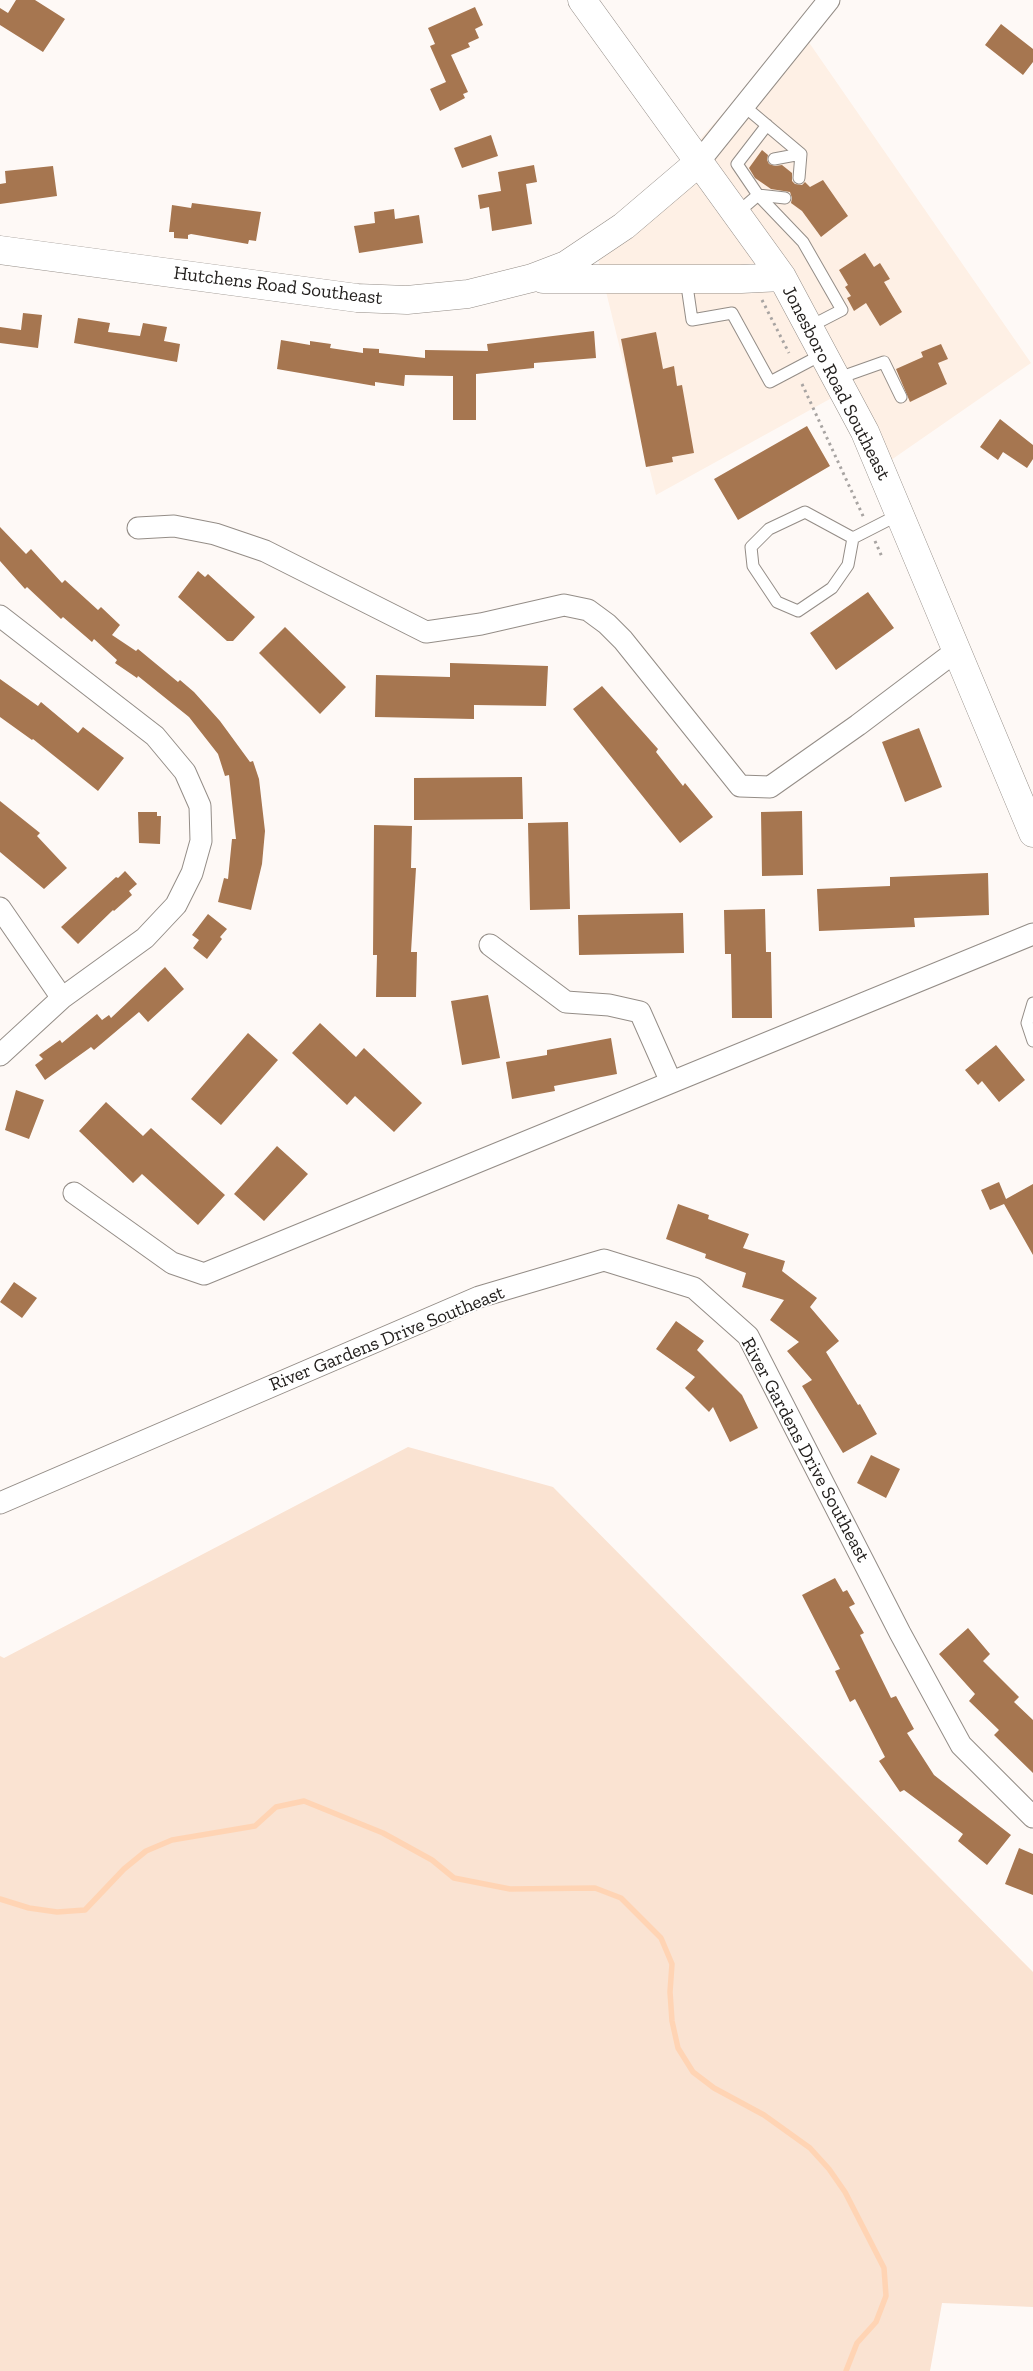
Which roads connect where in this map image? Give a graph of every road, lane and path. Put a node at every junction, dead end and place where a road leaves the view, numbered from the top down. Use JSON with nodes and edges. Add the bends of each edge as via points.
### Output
{"nodes":[{"id":1,"x":582,"y":0,"type":"edge"},
{"id":2,"x":829,"y":0,"type":"edge"},
{"id":3,"x":744,"y":106,"type":"junction"},
{"id":4,"x":767,"y":125,"type":"junction"},
{"id":5,"x":801,"y":154,"type":"junction"},
{"id":6,"x":774,"y":160,"type":"dead end"},
{"id":7,"x":698,"y":163,"type":"junction"},
{"id":8,"x":799,"y":178,"type":"dead end"},
{"id":9,"x":759,"y":180,"type":"dead end"},
{"id":10,"x":758,"y":195,"type":"junction"},
{"id":11,"x":784,"y":198,"type":"dead end"},
{"id":12,"x":736,"y":214,"type":"junction"},
{"id":13,"x":0,"y":250,"type":"edge"},
{"id":14,"x":782,"y":277,"type":"junction"},
{"id":15,"x":532,"y":278,"type":"junction"},
{"id":16,"x":686,"y":279,"type":"junction"},
{"id":17,"x":758,"y":292,"type":"dead end"},
{"id":18,"x":809,"y":327,"type":"junction"},
{"id":19,"x":790,"y":353,"type":"dead end"},
{"id":20,"x":823,"y":354,"type":"junction"},
{"id":21,"x":836,"y":379,"type":"junction"},
{"id":22,"x":802,"y":384,"type":"dead end"},
{"id":23,"x":901,"y":396,"type":"dead end"},
{"id":24,"x":900,"y":514,"type":"junction"},
{"id":25,"x":138,"y":528,"type":"dead end"},
{"id":26,"x":869,"y":530,"type":"junction"},
{"id":27,"x":853,"y":538,"type":"junction"},
{"id":28,"x":882,"y":557,"type":"dead end"},
{"id":29,"x":0,"y":616,"type":"edge"},
{"id":30,"x":956,"y":651,"type":"junction"},
{"id":31,"x":1033,"y":833,"type":"edge"},
{"id":32,"x":0,"y":908,"type":"edge"},
{"id":33,"x":1033,"y":934,"type":"edge"},
{"id":34,"x":490,"y":945,"type":"dead end"},
{"id":35,"x":62,"y":998,"type":"junction"},
{"id":36,"x":1033,"y":1004,"type":"edge"},
{"id":37,"x":1033,"y":1041,"type":"edge"},
{"id":38,"x":0,"y":1055,"type":"edge"},
{"id":39,"x":671,"y":1082,"type":"junction"},
{"id":40,"x":74,"y":1193,"type":"dead end"},
{"id":41,"x":0,"y":1503,"type":"edge"},
{"id":42,"x":1033,"y":1817,"type":"edge"}],
"edges":[{"from":1,"to":7,"type":"street","name":"Jonesboro Road Southeast"},
{"from":2,"to":3,"type":"street"},
{"from":3,"to":4,"type":"lane"},
{"from":3,"to":7,"type":"street"},
{"from":4,"to":5,"type":"lane"},
{"from":4,"to":10,"type":"lane","via":[[737,164]]},
{"from":5,"to":6,"type":"lane"},
{"from":5,"to":8,"type":"lane"},
{"from":7,"to":12,"type":"street","name":"Jonesboro Road Southeast"},
{"from":7,"to":15,"type":"street","name":"Hutchens Road Southeast","via":[[624,226],[566,265]]},
{"from":9,"to":10,"type":"lane"},
{"from":10,"to":11,"type":"lane"},
{"from":10,"to":12,"type":"lane"},
{"from":10,"to":18,"type":"lane","via":[[803,242],[842,310]]},
{"from":12,"to":14,"type":"street","name":"Jonesboro Road Southeast"},
{"from":13,"to":15,"type":"street","name":"Hutchens Road Southeast","via":[[357,298],[407,300],[468,294]]},
{"from":14,"to":16,"type":"street"},
{"from":14,"to":18,"type":"street","name":"Jonesboro Road Southeast"},
{"from":15,"to":16,"type":"street"},
{"from":16,"to":20,"type":"lane","via":[[692,320],[732,313],[770,382]]},
{"from":17,"to":19,"type":"path"},
{"from":18,"to":20,"type":"street","name":"Jonesboro Road Southeast"},
{"from":20,"to":21,"type":"street","name":"Jonesboro Road Southeast"},
{"from":21,"to":23,"type":"lane","via":[[884,362]]},
{"from":21,"to":24,"type":"street","name":"Jonesboro Road Southeast","via":[[865,432]]},
{"from":22,"to":26,"type":"path"},
{"from":24,"to":26,"type":"lane"},
{"from":24,"to":30,"type":"street","name":"Jonesboro Road Southeast"},
{"from":25,"to":30,"type":"street","via":[[174,526],[215,534],[265,550],[426,632],[481,624],[564,604],[588,610],[623,640],[740,786],[770,787]]},
{"from":26,"to":27,"type":"lane"},
{"from":26,"to":28,"type":"path"},
{"from":27,"to":27,"type":"lane","via":[[848,565],[832,588],[798,611],[777,602],[753,566],[751,547],[769,529],[804,512]]},
{"from":29,"to":35,"type":"street","via":[[155,736],[185,772],[200,806],[201,841],[192,873],[176,905],[145,938]]},
{"from":30,"to":31,"type":"street","name":"Jonesboro Road Southeast"},
{"from":32,"to":35,"type":"street"},
{"from":33,"to":39,"type":"street"},
{"from":34,"to":39,"type":"street","via":[[566,1002],[609,1005],[640,1012]]},
{"from":35,"to":38,"type":"street"},
{"from":36,"to":37,"type":"lane","via":[[1027,1023]]},
{"from":39,"to":40,"type":"street","via":[[204,1274],[172,1263]]},
{"from":41,"to":42,"type":"street","name":"River Gardens Drive Southeast","via":[[479,1297],[604,1260],[694,1288],[748,1336],[961,1745]]}]}
